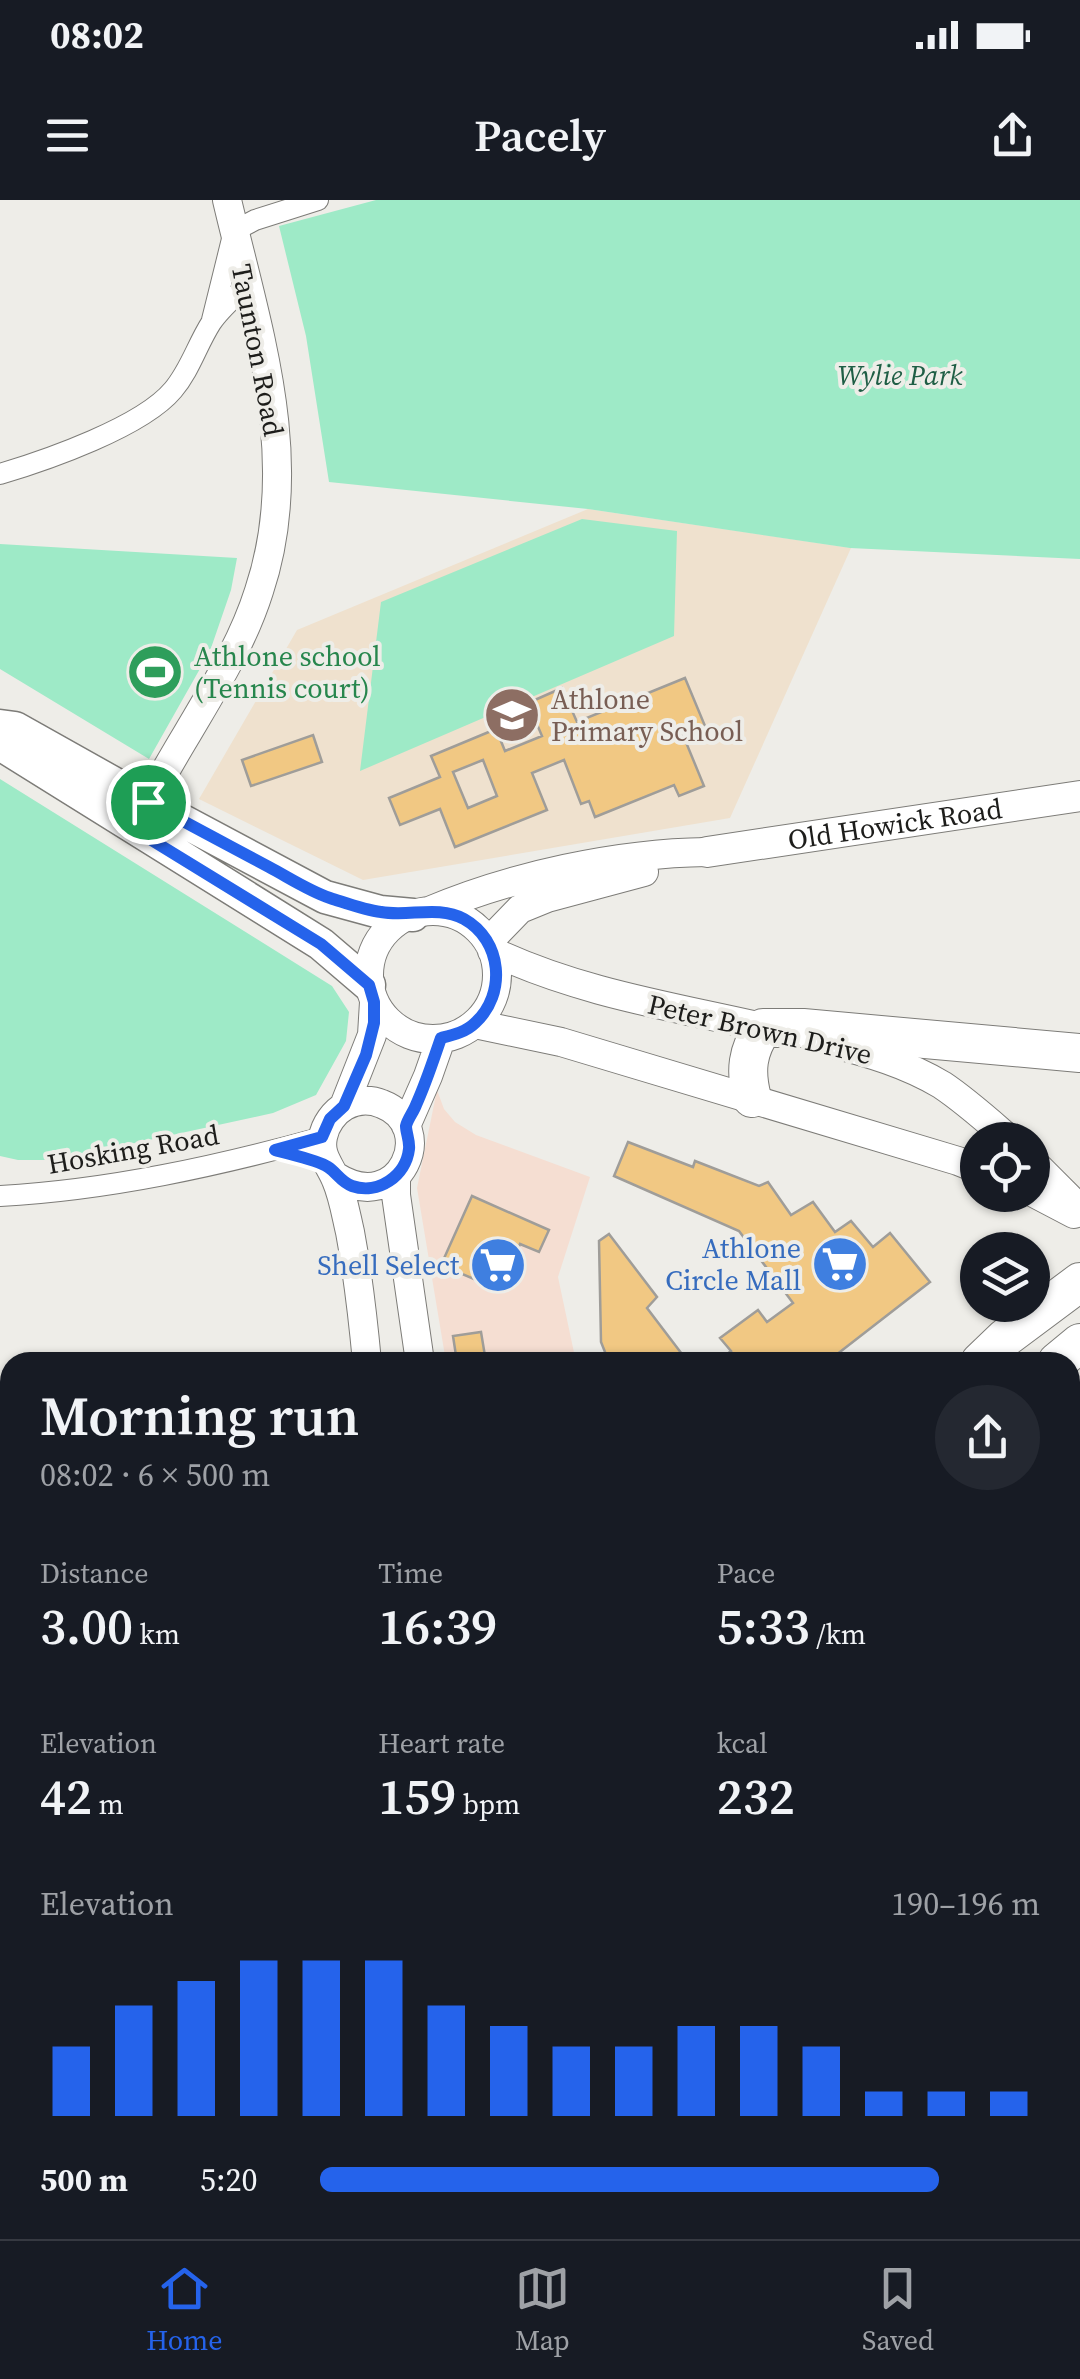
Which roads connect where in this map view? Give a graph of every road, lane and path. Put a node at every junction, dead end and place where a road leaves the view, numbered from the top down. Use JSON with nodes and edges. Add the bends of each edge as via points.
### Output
{"nodes":[{"id":1,"x":227,"y":200,"type":"edge"},
{"id":2,"x":318,"y":200,"type":"edge"},
{"id":3,"x":234,"y":231,"type":"junction"},
{"id":4,"x":248,"y":284,"type":"junction"},
{"id":5,"x":211,"y":322,"type":"junction"},
{"id":6,"x":0,"y":474,"type":"edge"},
{"id":7,"x":0,"y":726,"type":"edge"},
{"id":8,"x":0,"y":740,"type":"edge"},
{"id":9,"x":1080,"y":796,"type":"edge"},
{"id":10,"x":140,"y":815,"type":"junction"},
{"id":11,"x":707,"y":852,"type":"junction"},
{"id":12,"x":420,"y":913,"type":"junction"},
{"id":13,"x":490,"y":946,"type":"junction"},
{"id":14,"x":372,"y":994,"type":"junction"},
{"id":15,"x":475,"y":1024,"type":"junction"},
{"id":16,"x":763,"y":1028,"type":"junction"},
{"id":17,"x":441,"y":1038,"type":"junction"},
{"id":18,"x":1080,"y":1053,"type":"edge"},
{"id":19,"x":752,"y":1098,"type":"junction"},
{"id":20,"x":344,"y":1106,"type":"junction"},
{"id":21,"x":988,"y":1122,"type":"edge"},
{"id":22,"x":406,"y":1126,"type":"junction"},
{"id":23,"x":322,"y":1137,"type":"junction"},
{"id":24,"x":275,"y":1150,"type":"junction"},
{"id":25,"x":960,"y":1162,"type":"edge"},
{"id":26,"x":332,"y":1172,"type":"junction"},
{"id":27,"x":396,"y":1177,"type":"junction"},
{"id":28,"x":1050,"y":1178,"type":"edge"},
{"id":29,"x":0,"y":1196,"type":"edge"},
{"id":30,"x":1050,"y":1201,"type":"edge"},
{"id":31,"x":1080,"y":1208,"type":"edge"},
{"id":32,"x":1080,"y":1217,"type":"edge"},
{"id":33,"x":1080,"y":1282,"type":"edge"},
{"id":34,"x":366,"y":1352,"type":"edge"},
{"id":35,"x":419,"y":1352,"type":"edge"},
{"id":36,"x":990,"y":1352,"type":"edge"}],
"edges":[{"from":1,"to":3,"type":"street","name":"Taunton Road"},
{"from":2,"to":3,"type":"street"},
{"from":3,"to":4,"type":"street","name":"Taunton Road"},
{"from":3,"to":5,"type":"street"},
{"from":4,"to":5,"type":"street"},
{"from":4,"to":10,"type":"street","name":"Taunton Road","via":[[274,403],[277,502],[270,554],[238,642]]},
{"from":5,"to":6,"type":"street","via":[[174,390],[144,416]]},
{"from":7,"to":10,"type":"main road","via":[[15,728]]},
{"from":8,"to":10,"type":"main road"},
{"from":9,"to":11,"type":"main road","name":"Old Howick Road"},
{"from":10,"to":12,"type":"main road","via":[[325,897],[380,912]]},
{"from":10,"to":14,"type":"main road","via":[[321,944]]},
{"from":11,"to":12,"type":"street","name":"Old Howick Road","via":[[624,858],[516,880]]},
{"from":11,"to":13,"type":"street","name":"Old Howick Road","via":[[520,909]]},
{"from":12,"to":13,"type":"street","via":[[462,918]]},
{"from":12,"to":14,"type":"street","via":[[396,922],[374,950]]},
{"from":13,"to":15,"type":"street","via":[[495,990]]},
{"from":13,"to":16,"type":"street","name":"Peter Brown Drive","via":[[539,971],[638,1001]]},
{"from":14,"to":17,"type":"street","via":[[402,1031]]},
{"from":14,"to":20,"type":"street","via":[[372,1035]]},
{"from":15,"to":17,"type":"street"},
{"from":15,"to":19,"type":"street"},
{"from":16,"to":18,"type":"highway"},
{"from":16,"to":19,"type":"highway","via":[[747,1061]]},
{"from":16,"to":21,"type":"street","name":"Peter Brown Drive","via":[[908,1067]]},
{"from":17,"to":22,"type":"street"},
{"from":19,"to":25,"type":"street"},
{"from":20,"to":22,"type":"street","via":[[386,1105]]},
{"from":20,"to":23,"type":"street"},
{"from":22,"to":27,"type":"street","via":[[409,1156]]},
{"from":23,"to":24,"type":"street","name":"Hosking Road"},
{"from":23,"to":26,"type":"street"},
{"from":24,"to":26,"type":"street","name":"Hosking Road"},
{"from":24,"to":29,"type":"street","name":"Hosking Road","via":[[102,1186]]},
{"from":26,"to":27,"type":"street","via":[[366,1188]]},
{"from":26,"to":34,"type":"street","via":[[358,1276]]},
{"from":27,"to":35,"type":"street"},
{"from":28,"to":31,"type":"street"},
{"from":30,"to":32,"type":"street"},
{"from":33,"to":36,"type":"highway"}]}
